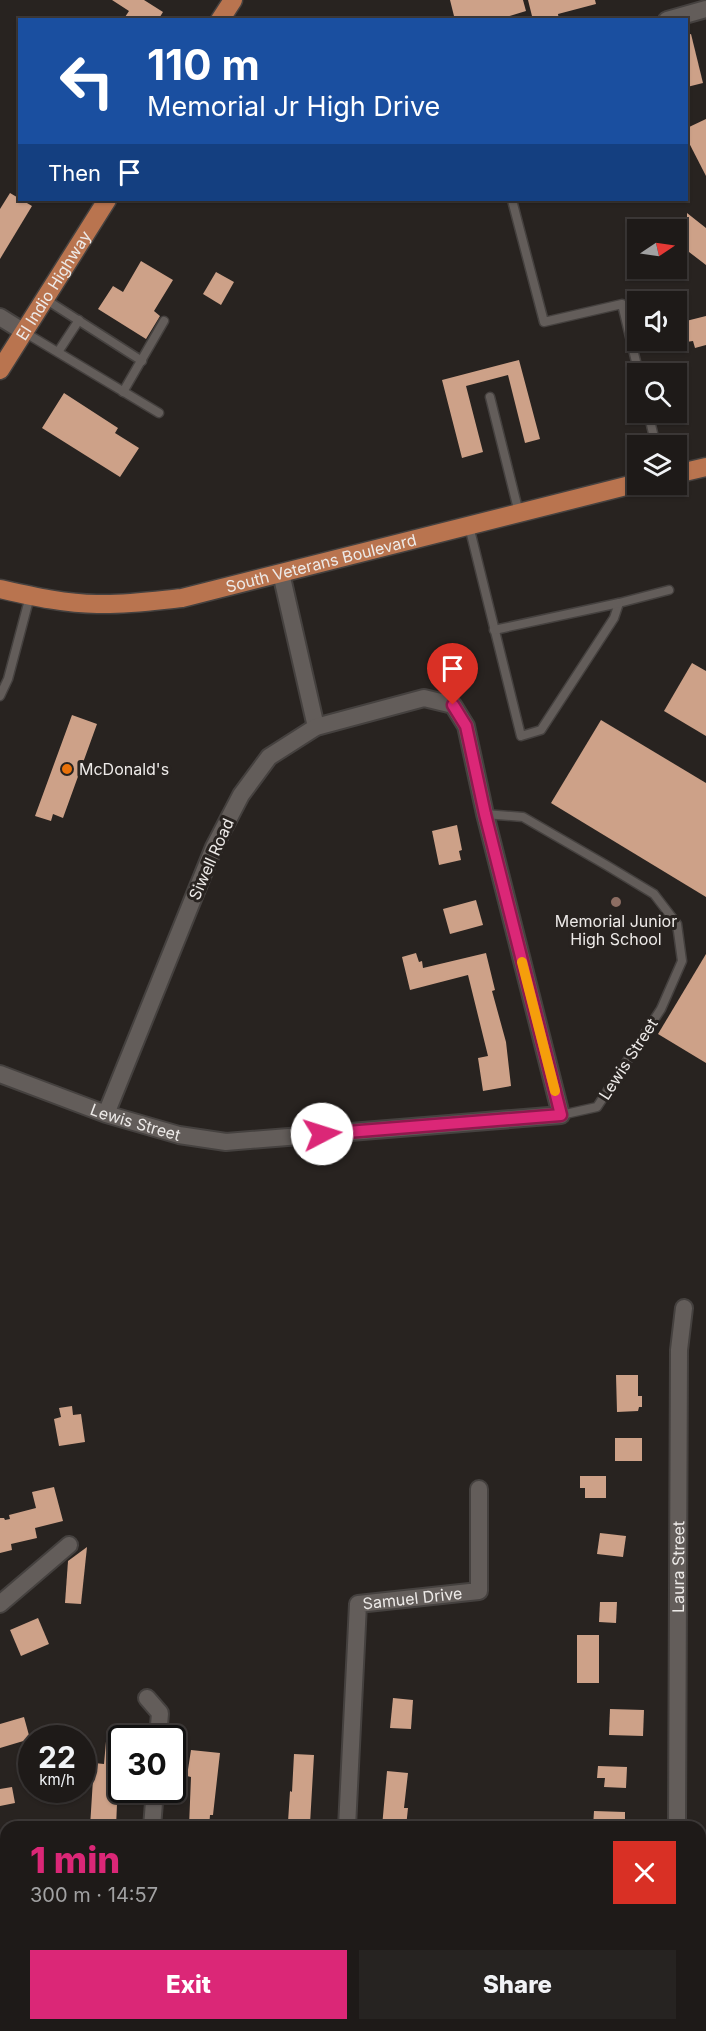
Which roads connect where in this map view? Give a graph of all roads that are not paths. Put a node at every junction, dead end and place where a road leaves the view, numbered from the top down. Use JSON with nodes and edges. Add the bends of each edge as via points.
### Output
{"nodes":[{"id":1,"x":233,"y":0,"type":"edge"},
{"id":2,"x":706,"y":9,"type":"edge"},
{"id":3,"x":221,"y":18,"type":"edge"},
{"id":4,"x":674,"y":18,"type":"edge"},
{"id":5,"x":106,"y":201,"type":"edge"},
{"id":6,"x":512,"y":201,"type":"edge"},
{"id":7,"x":45,"y":299,"type":"junction"},
{"id":8,"x":0,"y":317,"type":"edge"},
{"id":9,"x":79,"y":320,"type":"junction"},
{"id":10,"x":164,"y":321,"type":"dead end"},
{"id":11,"x":24,"y":332,"type":"junction"},
{"id":12,"x":58,"y":352,"type":"junction"},
{"id":13,"x":142,"y":360,"type":"junction"},
{"id":14,"x":636,"y":363,"type":"edge"},
{"id":15,"x":0,"y":370,"type":"edge"},
{"id":16,"x":123,"y":392,"type":"junction"},
{"id":17,"x":490,"y":397,"type":"dead end"},
{"id":18,"x":159,"y":413,"type":"dead end"},
{"id":19,"x":706,"y":467,"type":"edge"},
{"id":20,"x":687,"y":471,"type":"edge"},
{"id":21,"x":627,"y":486,"type":"edge"},
{"id":22,"x":519,"y":513,"type":"junction"},
{"id":23,"x":469,"y":526,"type":"junction"},
{"id":24,"x":281,"y":573,"type":"junction"},
{"id":25,"x":0,"y":590,"type":"edge"},
{"id":26,"x":669,"y":590,"type":"dead end"},
{"id":27,"x":30,"y":596,"type":"junction"},
{"id":28,"x":619,"y":603,"type":"junction"},
{"id":29,"x":494,"y":630,"type":"junction"},
{"id":30,"x":0,"y":696,"type":"edge"},
{"id":31,"x":316,"y":727,"type":"junction"},
{"id":32,"x":485,"y":814,"type":"junction"},
{"id":33,"x":0,"y":1074,"type":"edge"},
{"id":34,"x":106,"y":1114,"type":"junction"},
{"id":35,"x":561,"y":1115,"type":"junction"},
{"id":36,"x":684,"y":1308,"type":"dead end"},
{"id":37,"x":479,"y":1489,"type":"dead end"},
{"id":38,"x":69,"y":1545,"type":"dead end"},
{"id":39,"x":0,"y":1604,"type":"edge"},
{"id":40,"x":147,"y":1698,"type":"dead end"},
{"id":41,"x":159,"y":1725,"type":"edge"},
{"id":42,"x":154,"y":1803,"type":"edge"},
{"id":43,"x":153,"y":1821,"type":"edge"},
{"id":44,"x":347,"y":1821,"type":"edge"},
{"id":45,"x":677,"y":1821,"type":"edge"}],
"edges":[{"from":1,"to":3,"type":"main road"},
{"from":2,"to":4,"type":"street"},
{"from":5,"to":7,"type":"main road","name":"El Indio Highway"},
{"from":6,"to":14,"type":"lane","via":[[544,322],[622,303]]},
{"from":7,"to":9,"type":"lane"},
{"from":7,"to":11,"type":"main road","name":"El Indio Highway"},
{"from":8,"to":11,"type":"street"},
{"from":9,"to":12,"type":"lane"},
{"from":9,"to":13,"type":"lane"},
{"from":10,"to":13,"type":"lane"},
{"from":11,"to":12,"type":"lane"},
{"from":11,"to":15,"type":"main road","name":"El Indio Highway"},
{"from":12,"to":16,"type":"lane"},
{"from":13,"to":16,"type":"lane"},
{"from":16,"to":18,"type":"lane"},
{"from":17,"to":22,"type":"lane"},
{"from":19,"to":20,"type":"main road"},
{"from":21,"to":22,"type":"main road","name":"South Veterans Boulevard"},
{"from":22,"to":23,"type":"main road","name":"South Veterans Boulevard"},
{"from":23,"to":24,"type":"main road","name":"South Veterans Boulevard"},
{"from":23,"to":29,"type":"lane"},
{"from":24,"to":27,"type":"main road","name":"South Veterans Boulevard","via":[[182,598],[136,604],[94,604]]},
{"from":24,"to":31,"type":"street"},
{"from":25,"to":27,"type":"main road","name":"South Veterans Boulevard"},
{"from":26,"to":28,"type":"lane"},
{"from":27,"to":30,"type":"lane"},
{"from":28,"to":29,"type":"lane"},
{"from":28,"to":29,"type":"lane","via":[[614,618],[541,730],[521,736]]},
{"from":31,"to":32,"type":"street","name":"Siwell Road","via":[[424,698],[453,705],[466,726]]},
{"from":31,"to":34,"type":"street","name":"Siwell Road","via":[[269,758],[241,795],[214,847]]},
{"from":32,"to":35,"type":"street"},
{"from":32,"to":35,"type":"lane","name":"Lewis Street","via":[[531,821],[654,894],[678,924],[682,961],[661,1009],[597,1107]]},
{"from":33,"to":34,"type":"street","name":"Lewis Street"},
{"from":34,"to":35,"type":"street","name":"Lewis Street","via":[[179,1136],[226,1142]]},
{"from":36,"to":45,"type":"street","name":"Laura Street","via":[[679,1350]]},
{"from":37,"to":44,"type":"street","name":"Samuel Drive","via":[[479,1591],[358,1604]]},
{"from":38,"to":39,"type":"street"},
{"from":40,"to":41,"type":"street","via":[[160,1713]]},
{"from":42,"to":43,"type":"street"}]}
